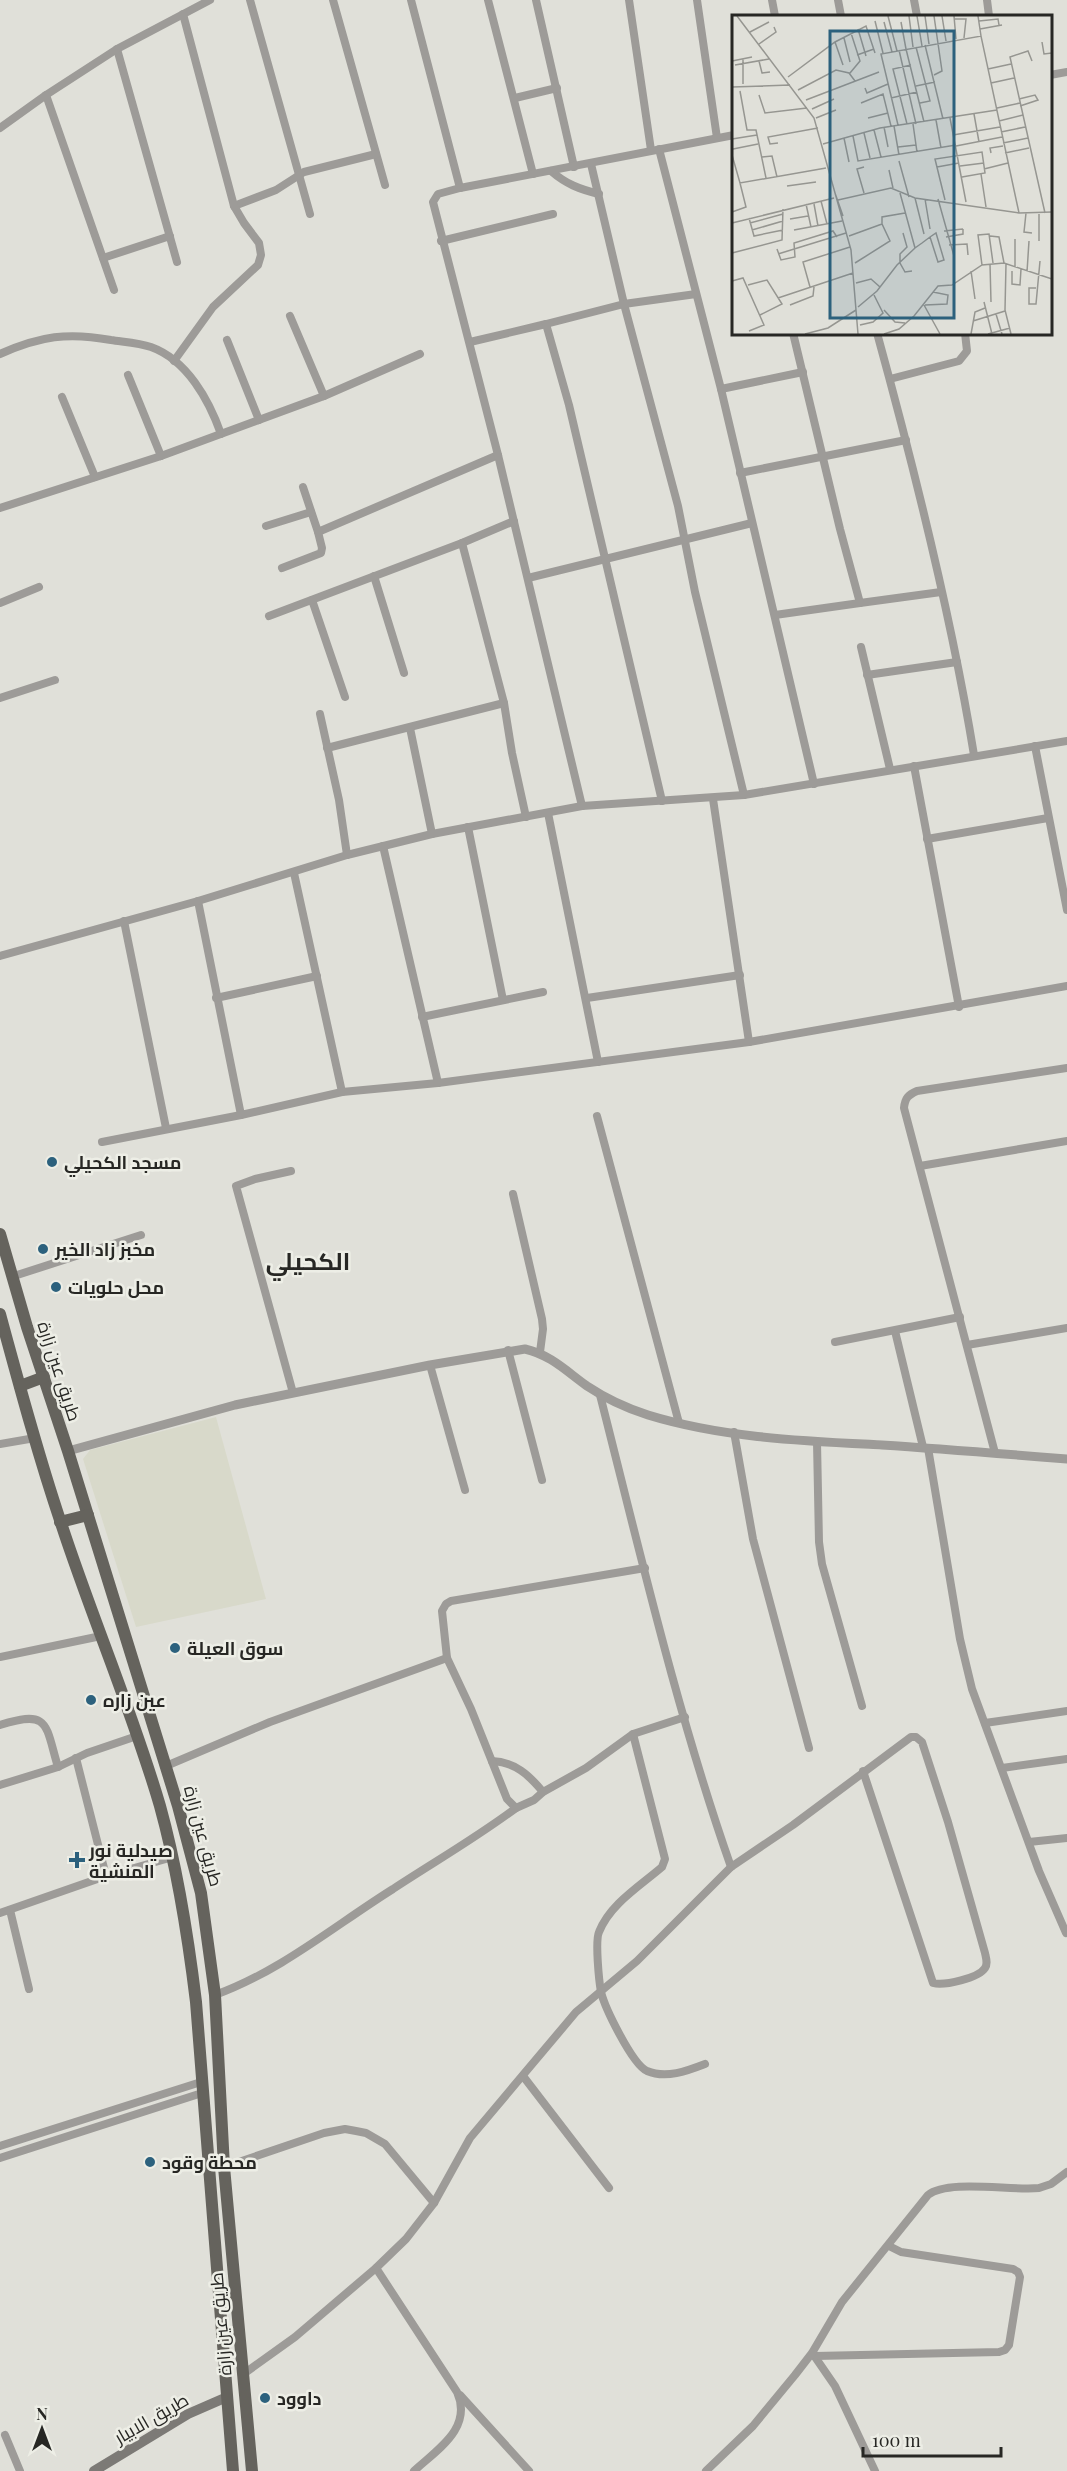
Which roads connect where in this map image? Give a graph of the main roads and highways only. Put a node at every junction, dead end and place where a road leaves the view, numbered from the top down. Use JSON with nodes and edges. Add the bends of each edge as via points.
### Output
{"nodes":[{"id":1,"x":0,"y":1234,"type":"edge"},
{"id":2,"x":0,"y":1314,"type":"edge"},
{"id":3,"x":44,"y":1377,"type":"junction"},
{"id":4,"x":20,"y":1386,"type":"junction"},
{"id":5,"x":88,"y":1515,"type":"junction"},
{"id":6,"x":60,"y":1522,"type":"junction"},
{"id":7,"x":227,"y":2397,"type":"junction"},
{"id":8,"x":94,"y":2471,"type":"edge"},
{"id":9,"x":233,"y":2471,"type":"edge"},
{"id":10,"x":252,"y":2471,"type":"edge"}],
"edges":[{"from":1,"to":3,"type":"main road","name":"طريق عين زارة"},
{"from":2,"to":4,"type":"main road","name":"طريق عين زارة"},
{"from":3,"to":4,"type":"main road"},
{"from":3,"to":5,"type":"main road","name":"طريق عين زارة"},
{"from":4,"to":6,"type":"main road","name":"طريق عين زارة"},
{"from":5,"to":6,"type":"main road"},
{"from":5,"to":10,"type":"main road","name":"طريق عين زارة","via":[[201,1893],[215,1995],[224,2167]]},
{"from":6,"to":7,"type":"main road","name":"طريق عين زارة","via":[[137,1736],[173,1857],[192,1965]]},
{"from":7,"to":8,"type":"main road","name":"طريق الابيار","via":[[188,2414]]},
{"from":7,"to":9,"type":"main road","name":"طريق عين زارة"}]}
